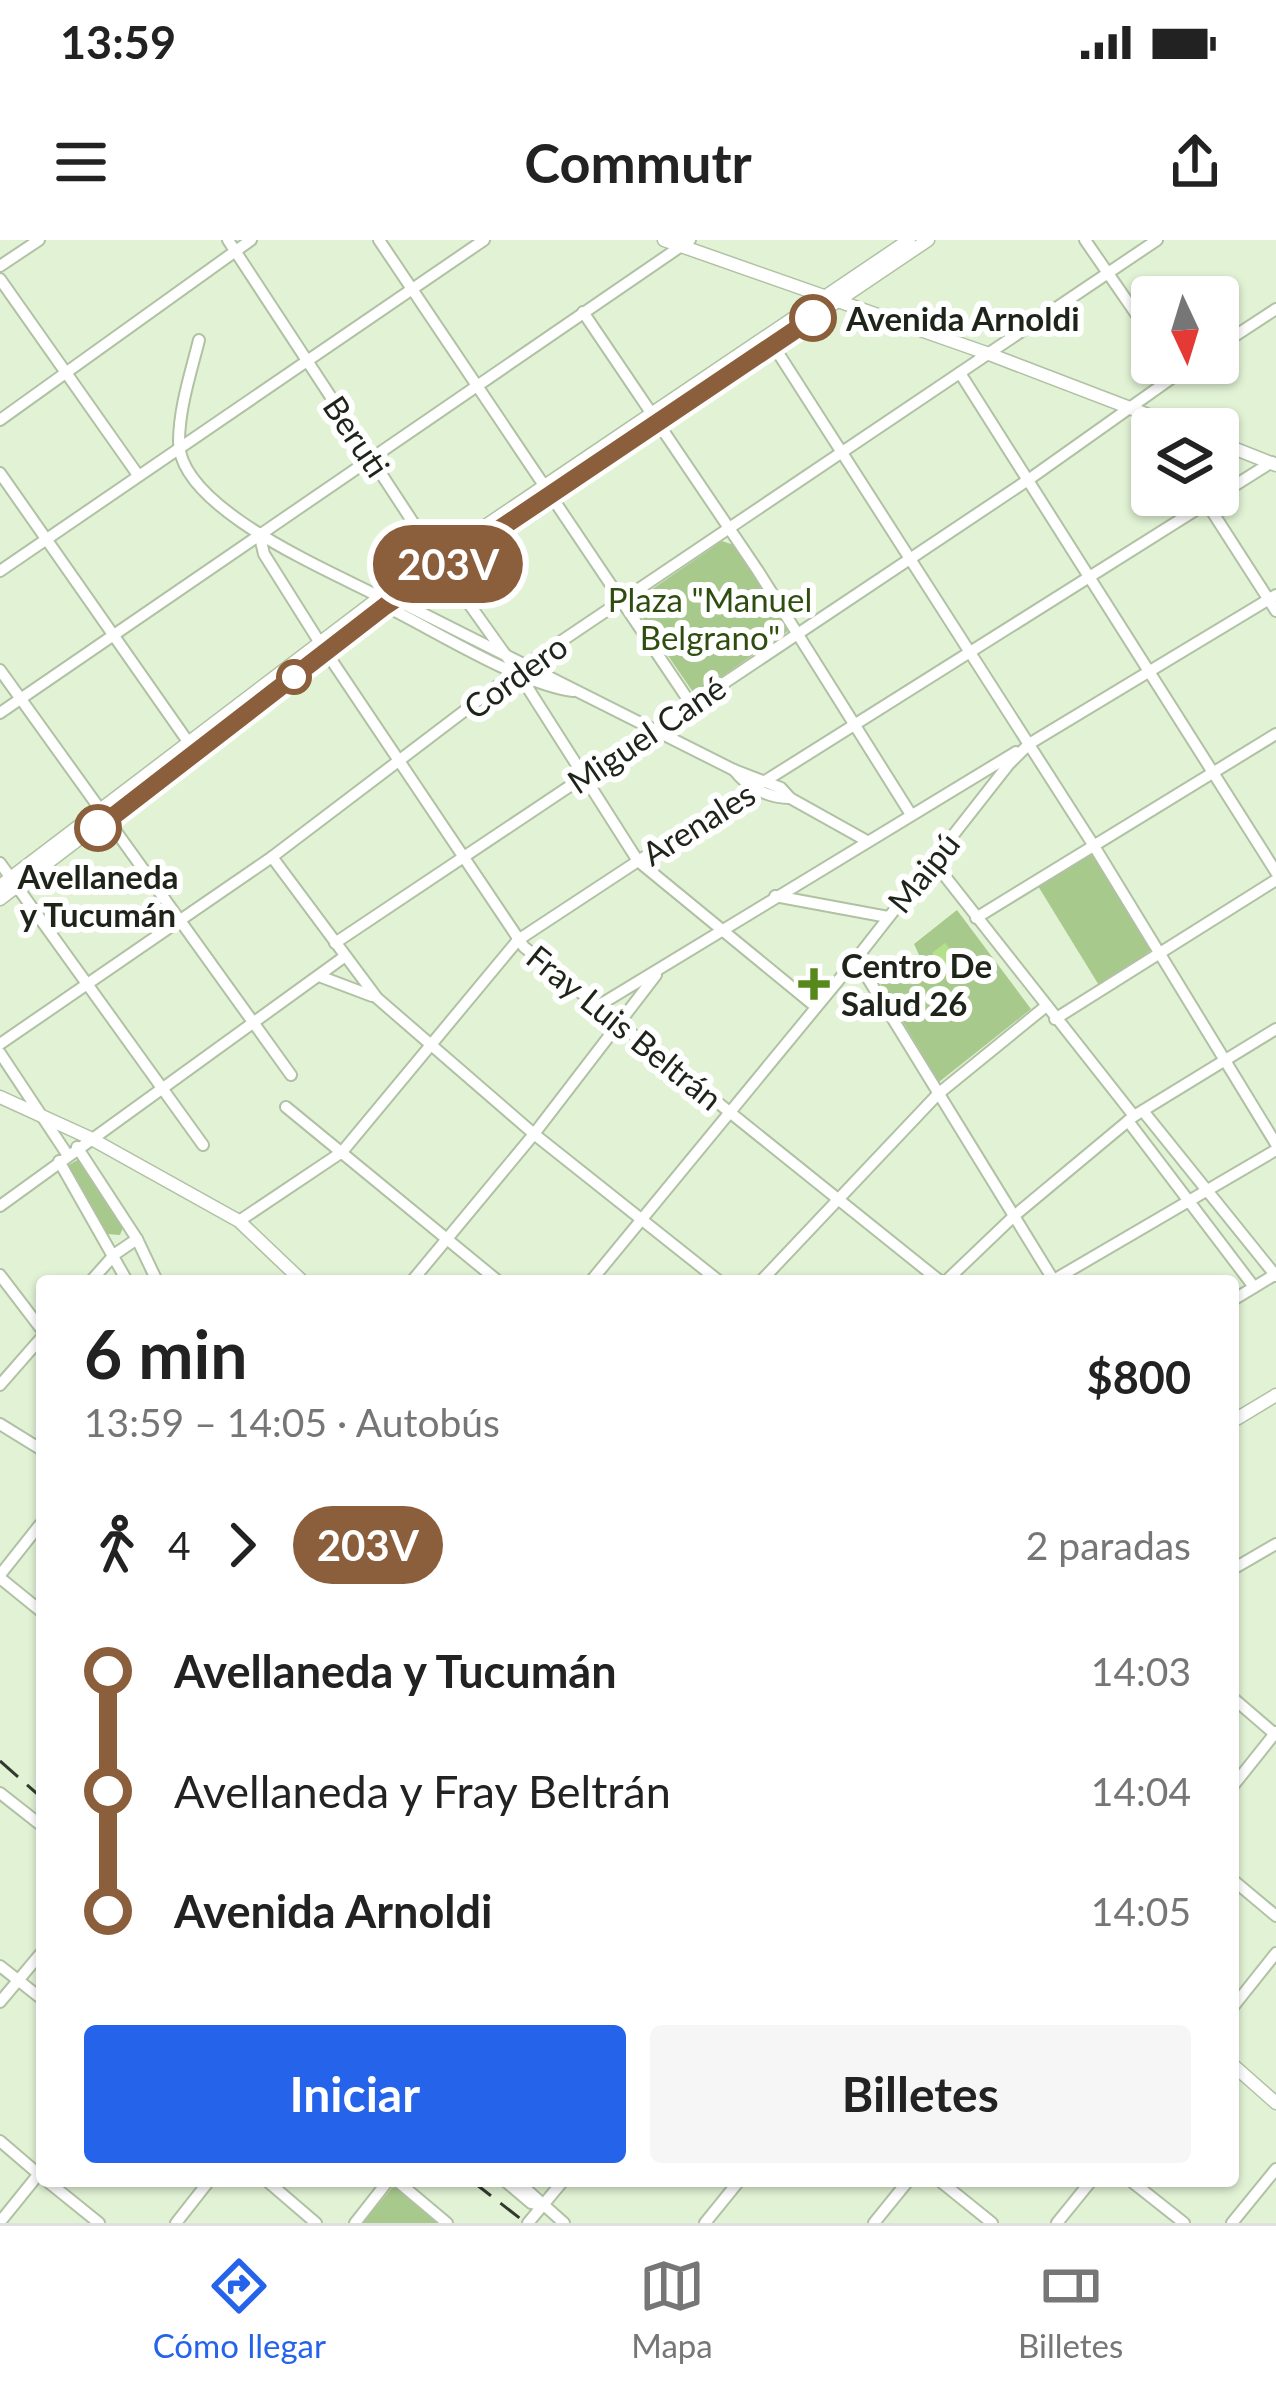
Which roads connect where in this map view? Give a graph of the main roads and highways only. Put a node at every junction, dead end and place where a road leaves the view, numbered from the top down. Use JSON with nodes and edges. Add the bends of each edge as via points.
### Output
{"nodes":[{"id":1,"x":664,"y":240,"type":"edge"},
{"id":2,"x":928,"y":240,"type":"edge"},
{"id":3,"x":685,"y":243,"type":"edge"},
{"id":4,"x":903,"y":245,"type":"edge"},
{"id":5,"x":831,"y":299,"type":"junction"},
{"id":6,"x":1133,"y":408,"type":"edge"},
{"id":7,"x":655,"y":418,"type":"junction"},
{"id":8,"x":1239,"y":450,"type":"edge"},
{"id":9,"x":1274,"y":462,"type":"edge"},
{"id":10,"x":9,"y":884,"type":"edge"},
{"id":11,"x":0,"y":899,"type":"edge"},
{"id":12,"x":0,"y":1097,"type":"edge"},
{"id":13,"x":296,"y":1275,"type":"edge"},
{"id":14,"x":1276,"y":1396,"type":"edge"},
{"id":15,"x":1239,"y":1418,"type":"edge"},
{"id":16,"x":1239,"y":2070,"type":"edge"},
{"id":17,"x":1276,"y":2103,"type":"edge"}],
"edges":[{"from":1,"to":3,"type":"main road"},
{"from":2,"to":4,"type":"main road"},
{"from":3,"to":5,"type":"main road"},
{"from":4,"to":5,"type":"main road"},
{"from":5,"to":6,"type":"main road"},
{"from":5,"to":7,"type":"main road"},
{"from":5,"to":7,"type":"main road"},
{"from":7,"to":10,"type":"main road","via":[[387,600]]},
{"from":8,"to":9,"type":"main road"},
{"from":10,"to":11,"type":"main road"},
{"from":12,"to":13,"type":"main road","via":[[44,1115],[73,1150],[239,1221]]},
{"from":14,"to":15,"type":"main road"},
{"from":16,"to":17,"type":"main road"}]}
